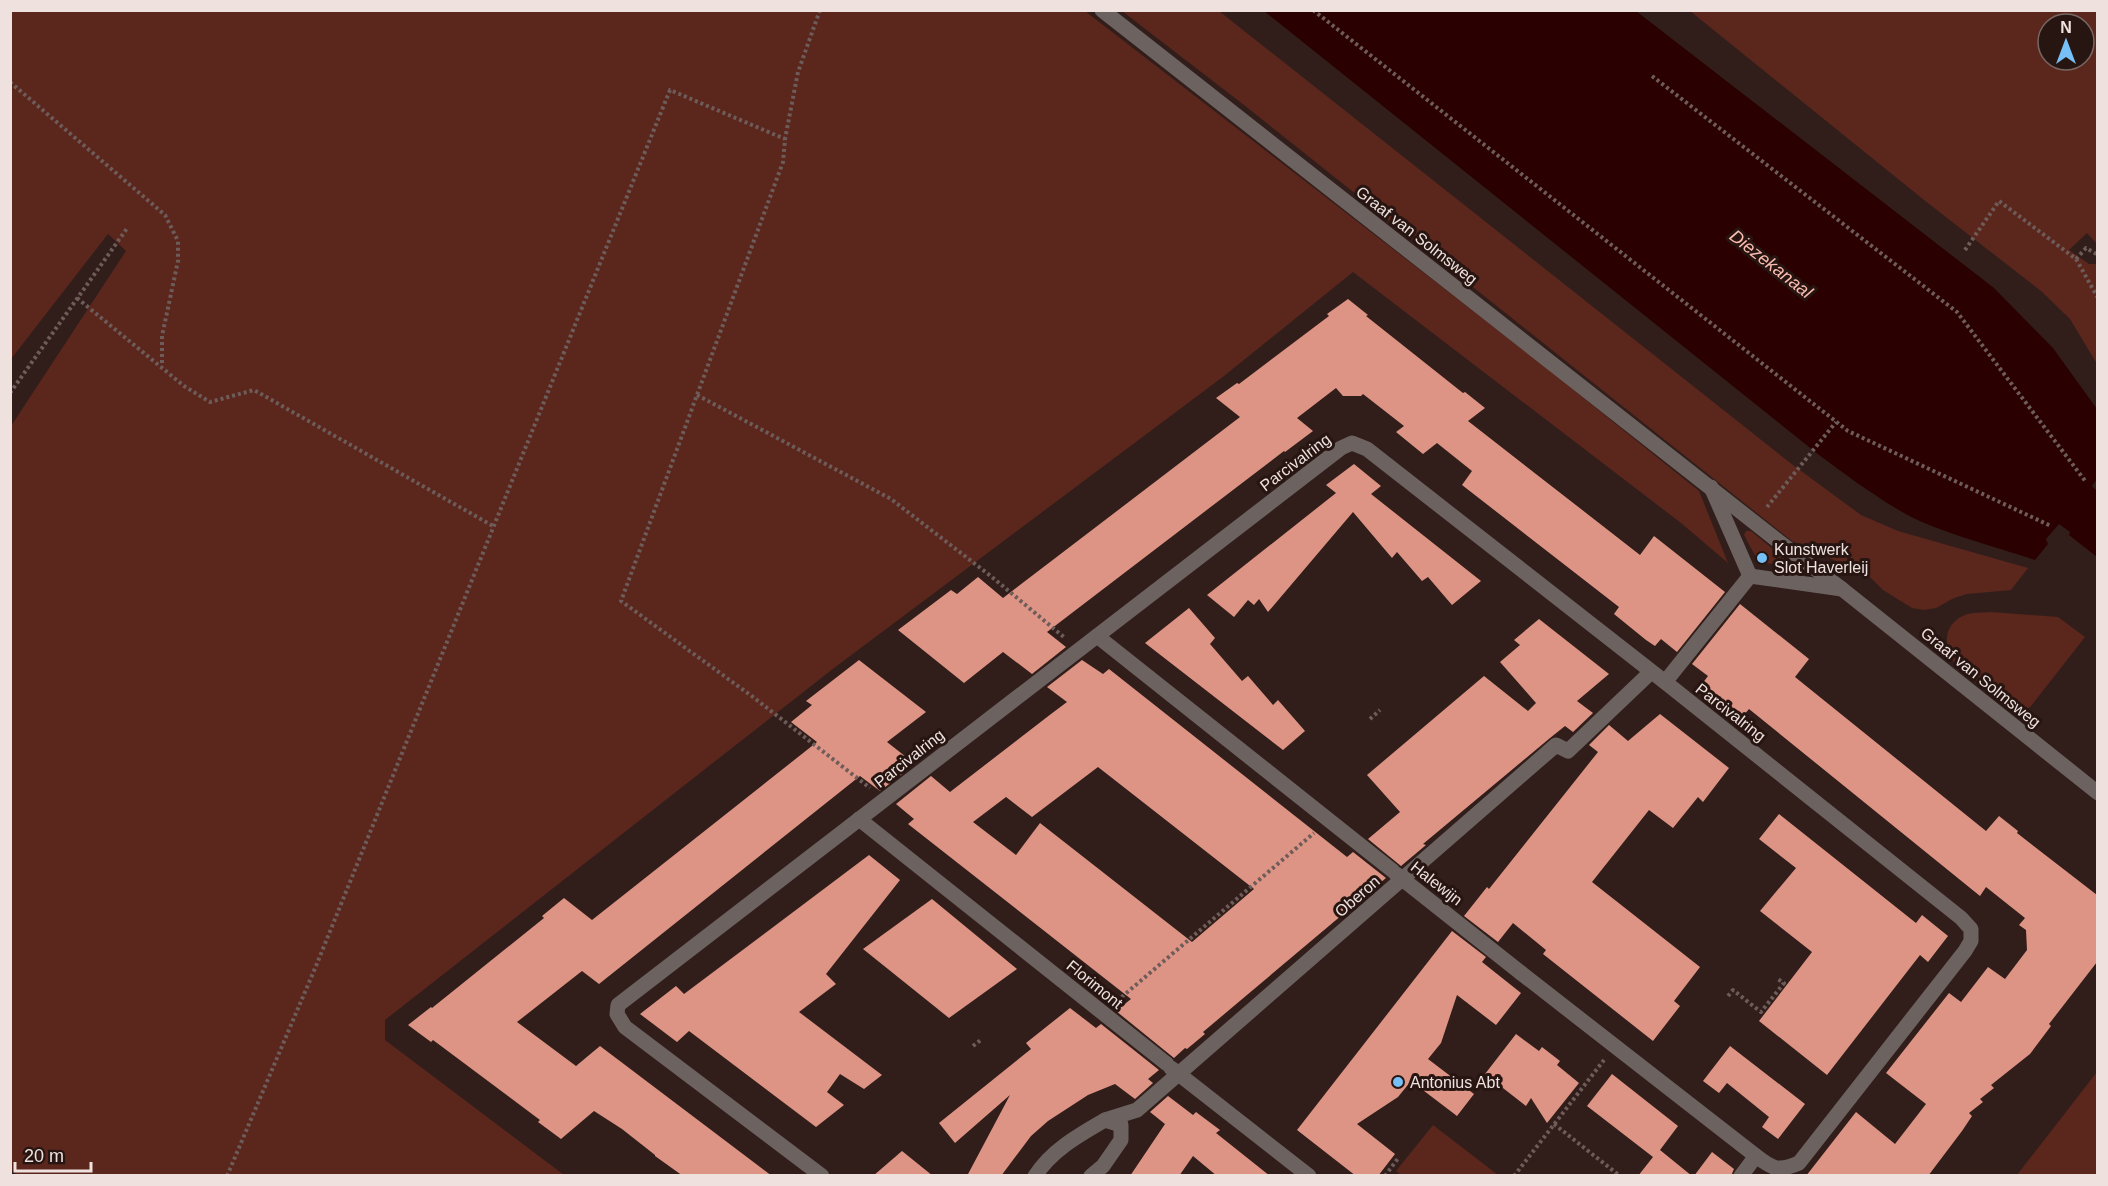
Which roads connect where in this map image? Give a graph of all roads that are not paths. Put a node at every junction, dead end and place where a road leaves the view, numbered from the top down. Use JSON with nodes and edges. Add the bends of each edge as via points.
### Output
{"nodes":[{"id":1,"x":1102,"y":10,"type":"edge"},
{"id":2,"x":1711,"y":488,"type":"junction"},
{"id":3,"x":1750,"y":576,"type":"junction"},
{"id":4,"x":1842,"y":589,"type":"junction"},
{"id":5,"x":1097,"y":636,"type":"junction"},
{"id":6,"x":1651,"y":672,"type":"junction"},
{"id":7,"x":1665,"y":682,"type":"junction"},
{"id":8,"x":2097,"y":793,"type":"edge"},
{"id":9,"x":859,"y":819,"type":"junction"},
{"id":10,"x":1398,"y":875,"type":"junction"},
{"id":11,"x":1172,"y":1069,"type":"junction"},
{"id":12,"x":1104,"y":1120,"type":"junction"},
{"id":13,"x":1756,"y":1156,"type":"junction"},
{"id":14,"x":822,"y":1176,"type":"edge"},
{"id":15,"x":1035,"y":1176,"type":"edge"},
{"id":16,"x":1091,"y":1176,"type":"edge"},
{"id":17,"x":1309,"y":1176,"type":"edge"},
{"id":18,"x":1741,"y":1176,"type":"edge"}],
"edges":[{"from":1,"to":2,"type":"street","name":"Graaf van Solmsweg"},
{"from":2,"to":3,"type":"street","name":"Graaf van Solmsweg"},
{"from":2,"to":4,"type":"street","name":"Graaf van Solmsweg"},
{"from":3,"to":4,"type":"street"},
{"from":3,"to":7,"type":"street"},
{"from":4,"to":8,"type":"street","name":"Graaf van Solmsweg"},
{"from":5,"to":6,"type":"street","name":"Parcivalring","via":[[1352,443],[1367,449]]},
{"from":5,"to":9,"type":"street","name":"Parcivalring"},
{"from":5,"to":10,"type":"street","name":"Halewijn"},
{"from":6,"to":7,"type":"street","name":"Parcivalring"},
{"from":6,"to":10,"type":"street","name":"Oberon","via":[[1568,751],[1556,745]]},
{"from":7,"to":13,"type":"street","name":"Parcivalring","via":[[1971,929],[1971,941],[1965,951],[1798,1163],[1772,1168]]},
{"from":9,"to":11,"type":"street","name":"Florimont"},
{"from":9,"to":14,"type":"street","name":"Parcivalring","via":[[618,1005],[617,1014],[625,1027]]},
{"from":10,"to":11,"type":"street","name":"Oberon"},
{"from":10,"to":13,"type":"street","name":"Halewijn"},
{"from":11,"to":12,"type":"street","name":"Oberon","via":[[1137,1110]]},
{"from":11,"to":17,"type":"street","name":"Florimont"},
{"from":12,"to":15,"type":"street","name":"Oberon","via":[[1073,1138]]},
{"from":12,"to":16,"type":"street","via":[[1121,1125],[1121,1140]]},
{"from":13,"to":18,"type":"street"}]}
